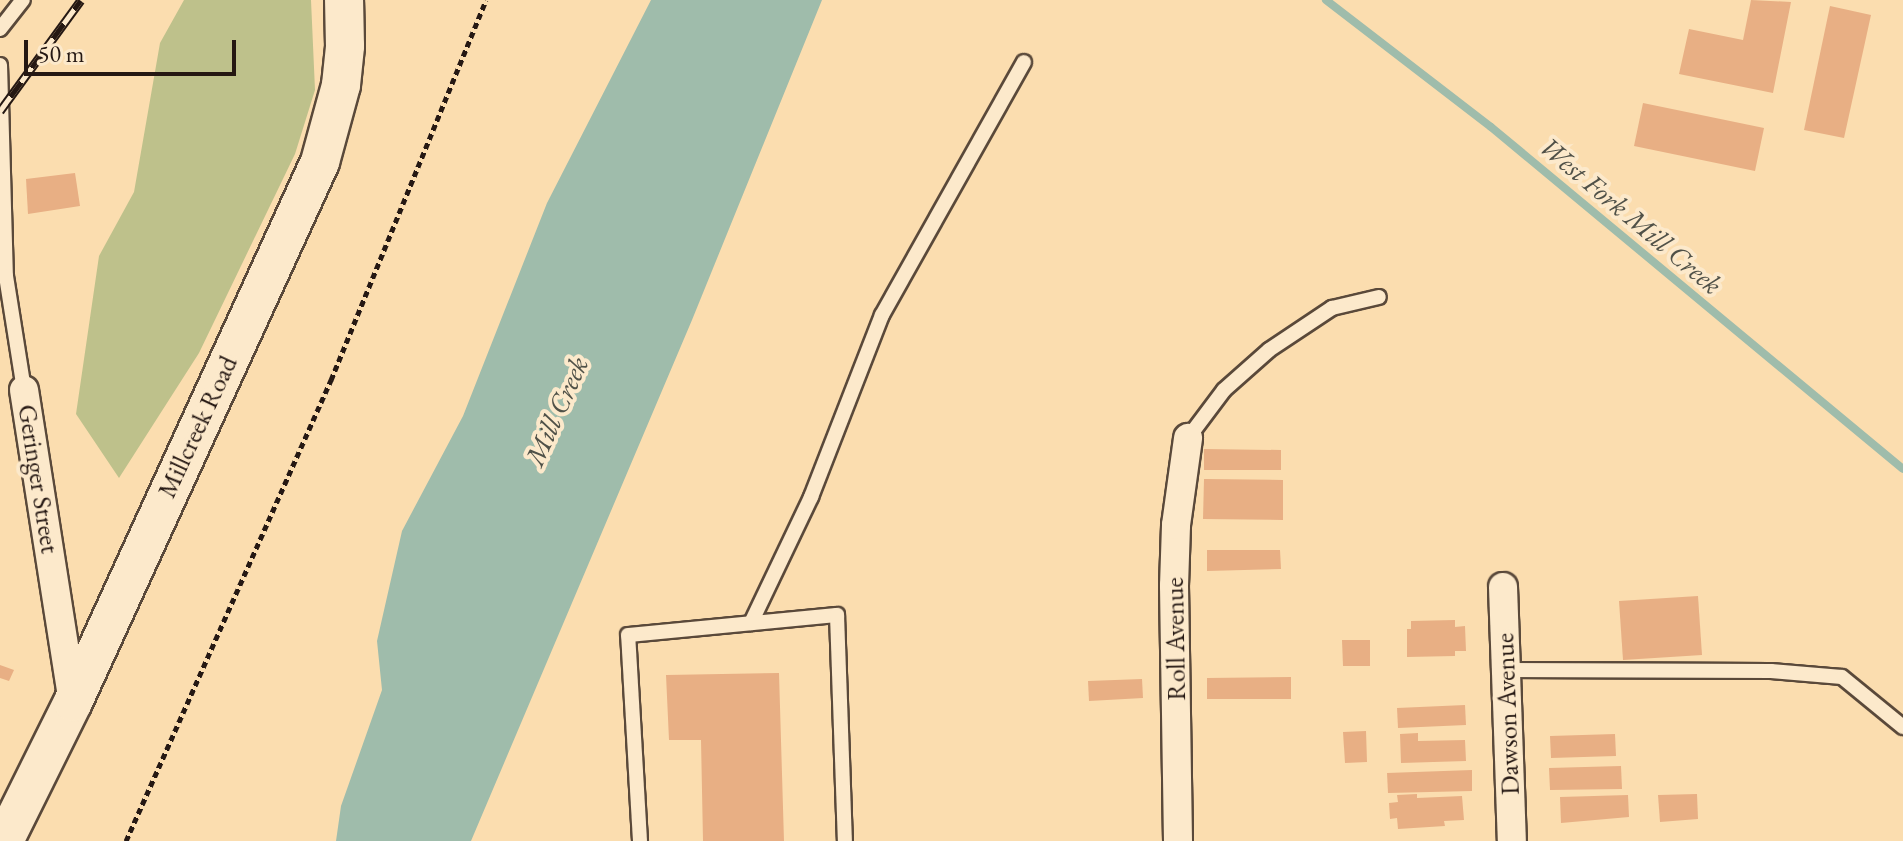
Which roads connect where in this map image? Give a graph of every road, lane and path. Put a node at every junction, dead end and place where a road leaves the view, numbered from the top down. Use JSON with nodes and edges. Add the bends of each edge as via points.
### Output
{"nodes":[{"id":1,"x":23,"y":0,"type":"edge"},
{"id":2,"x":344,"y":0,"type":"edge"},
{"id":3,"x":486,"y":0,"type":"edge"},
{"id":4,"x":0,"y":29,"type":"edge"},
{"id":5,"x":1024,"y":62,"type":"dead end"},
{"id":6,"x":0,"y":65,"type":"edge"},
{"id":7,"x":1379,"y":297,"type":"dead end"},
{"id":8,"x":24,"y":390,"type":"joint"},
{"id":9,"x":1188,"y":438,"type":"joint"},
{"id":10,"x":1503,"y":587,"type":"dead end"},
{"id":11,"x":751,"y":623,"type":"junction"},
{"id":12,"x":1506,"y":670,"type":"junction"},
{"id":13,"x":73,"y":702,"type":"junction"},
{"id":14,"x":1903,"y":727,"type":"edge"},
{"id":15,"x":4,"y":841,"type":"edge"},
{"id":16,"x":126,"y":841,"type":"edge"},
{"id":17,"x":640,"y":841,"type":"edge"},
{"id":18,"x":845,"y":841,"type":"edge"},
{"id":19,"x":1178,"y":841,"type":"edge"},
{"id":20,"x":1512,"y":841,"type":"edge"}],
"edges":[{"from":1,"to":4,"type":"lane"},
{"from":2,"to":13,"type":"street","name":"Millcreek Road","via":[[341,85],[320,162]]},
{"from":3,"to":16,"type":"path","via":[[331,380]]},
{"from":5,"to":11,"type":"lane","via":[[882,315],[811,497]]},
{"from":6,"to":8,"type":"lane","name":"Geringer Street","via":[[6,276]]},
{"from":7,"to":9,"type":"lane","via":[[1332,308],[1269,350],[1224,390]]},
{"from":8,"to":13,"type":"street","name":"Geringer Street"},
{"from":9,"to":19,"type":"street","name":"Roll Avenue","via":[[1174,586]]},
{"from":10,"to":12,"type":"street","name":"Dawson Avenue"},
{"from":11,"to":17,"type":"lane","via":[[628,635]]},
{"from":11,"to":18,"type":"lane","via":[[837,615]]},
{"from":12,"to":14,"type":"lane","via":[[1771,671],[1842,677]]},
{"from":12,"to":20,"type":"street","name":"Dawson Avenue"},
{"from":13,"to":15,"type":"street","name":"Millcreek Road"}]}
